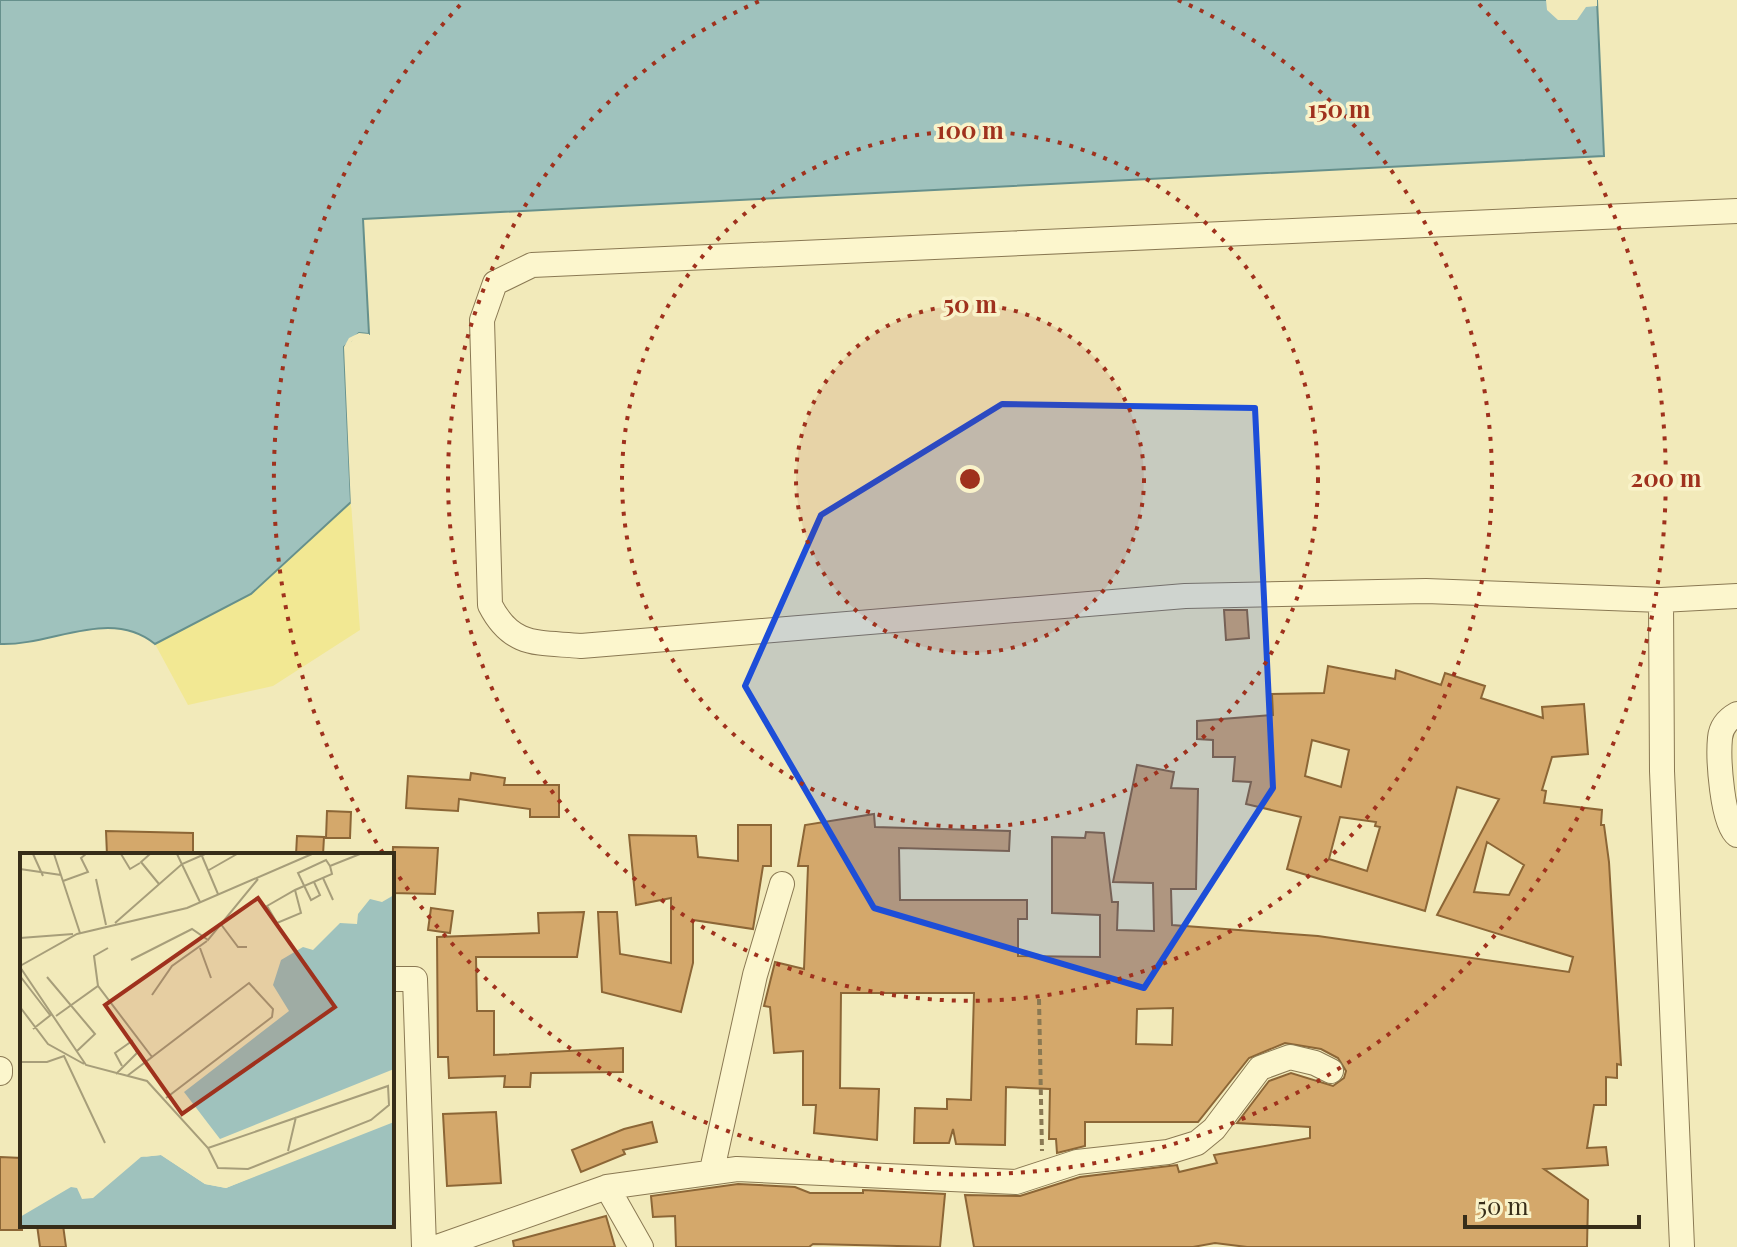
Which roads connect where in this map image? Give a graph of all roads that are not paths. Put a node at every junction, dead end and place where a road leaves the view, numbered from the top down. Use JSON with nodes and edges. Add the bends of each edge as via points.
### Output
{"nodes":[{"id":1,"x":1737,"y":211,"type":"edge"},
{"id":2,"x":1737,"y":596,"type":"edge"},
{"id":3,"x":1661,"y":600,"type":"junction"},
{"id":4,"x":1737,"y":714,"type":"edge"},
{"id":5,"x":1737,"y":835,"type":"edge"},
{"id":6,"x":782,"y":884,"type":"dead end"},
{"id":7,"x":394,"y":979,"type":"edge"},
{"id":8,"x":1331,"y":1071,"type":"dead end"},
{"id":9,"x":712,"y":1170,"type":"junction"},
{"id":10,"x":607,"y":1187,"type":"junction"},
{"id":11,"x":424,"y":1247,"type":"edge"},
{"id":12,"x":437,"y":1247,"type":"edge"},
{"id":13,"x":641,"y":1247,"type":"edge"},
{"id":14,"x":1682,"y":1247,"type":"edge"}],
"edges":[{"from":1,"to":3,"type":"street","via":[[532,265],[495,283],[482,320],[490,605],[501,626],[521,640],[581,646],[1185,596],[1426,591]]},
{"from":2,"to":3,"type":"street"},
{"from":3,"to":14,"type":"street","via":[[1662,771]]},
{"from":4,"to":5,"type":"street","via":[[1728,719],[1720,736],[1726,824]]},
{"from":6,"to":9,"type":"street","via":[[755,975]]},
{"from":7,"to":11,"type":"street","via":[[415,979]]},
{"from":8,"to":9,"type":"street","via":[[1290,1057],[1260,1068],[1214,1129],[1197,1143],[1168,1152],[1077,1162],[1016,1182]]},
{"from":9,"to":10,"type":"street"},
{"from":10,"to":12,"type":"street"},
{"from":10,"to":13,"type":"street"}]}
